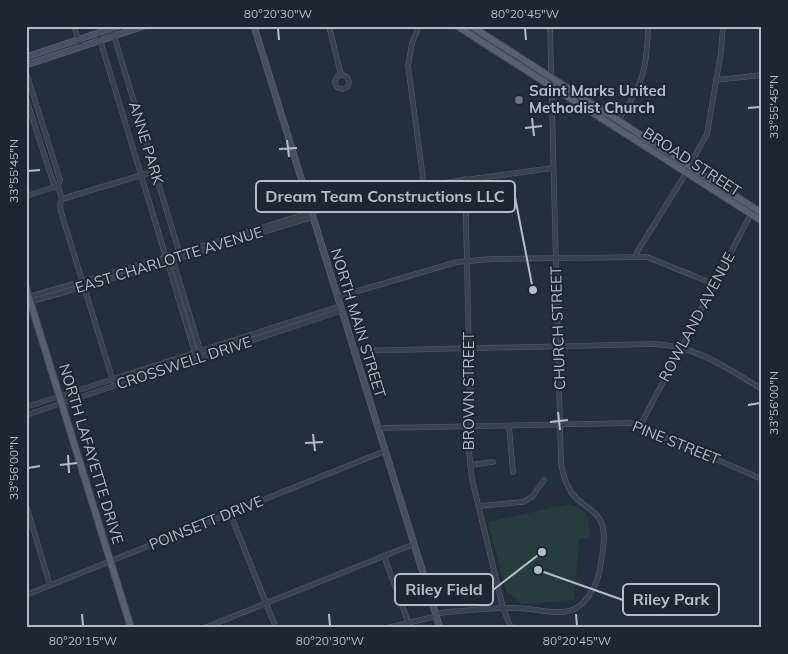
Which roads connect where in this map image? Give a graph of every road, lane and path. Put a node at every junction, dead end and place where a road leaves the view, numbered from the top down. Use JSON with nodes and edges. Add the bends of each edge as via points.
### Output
{"nodes":[{"id":1,"x":74,"y":26,"type":"edge"},
{"id":2,"x":119,"y":26,"type":"edge"},
{"id":3,"x":144,"y":26,"type":"edge"},
{"id":4,"x":254,"y":26,"type":"edge"},
{"id":5,"x":329,"y":26,"type":"edge"},
{"id":6,"x":419,"y":26,"type":"edge"},
{"id":7,"x":457,"y":26,"type":"edge"},
{"id":8,"x":471,"y":26,"type":"edge"},
{"id":9,"x":550,"y":26,"type":"edge"},
{"id":10,"x":648,"y":26,"type":"edge"},
{"id":11,"x":723,"y":26,"type":"edge"},
{"id":12,"x":112,"y":29,"type":"junction"},
{"id":13,"x":98,"y":33,"type":"junction"},
{"id":14,"x":114,"y":36,"type":"junction"},
{"id":15,"x":79,"y":40,"type":"junction"},
{"id":16,"x":100,"y":41,"type":"junction"},
{"id":17,"x":81,"y":47,"type":"junction"},
{"id":18,"x":26,"y":58,"type":"edge"},
{"id":19,"x":26,"y":66,"type":"edge"},
{"id":20,"x":26,"y":72,"type":"edge"},
{"id":21,"x":341,"y":75,"type":"dead end"},
{"id":22,"x":762,"y":75,"type":"edge"},
{"id":23,"x":551,"y":78,"type":"junction"},
{"id":24,"x":716,"y":80,"type":"junction"},
{"id":25,"x":551,"y":87,"type":"junction"},
{"id":26,"x":26,"y":98,"type":"edge"},
{"id":27,"x":616,"y":124,"type":"junction"},
{"id":28,"x":689,"y":166,"type":"junction"},
{"id":29,"x":553,"y":168,"type":"junction"},
{"id":30,"x":155,"y":171,"type":"junction"},
{"id":31,"x":686,"y":173,"type":"junction"},
{"id":32,"x":142,"y":175,"type":"junction"},
{"id":33,"x":465,"y":179,"type":"junction"},
{"id":34,"x":424,"y":184,"type":"junction"},
{"id":35,"x":58,"y":186,"type":"junction"},
{"id":36,"x":26,"y":196,"type":"edge"},
{"id":37,"x":62,"y":199,"type":"junction"},
{"id":38,"x":753,"y":211,"type":"junction"},
{"id":39,"x":762,"y":213,"type":"edge"},
{"id":40,"x":311,"y":215,"type":"junction"},
{"id":41,"x":762,"y":221,"type":"edge"},
{"id":42,"x":180,"y":255,"type":"junction"},
{"id":43,"x":636,"y":256,"type":"junction"},
{"id":44,"x":556,"y":258,"type":"junction"},
{"id":45,"x":169,"y":260,"type":"junction"},
{"id":46,"x":467,"y":261,"type":"junction"},
{"id":47,"x":83,"y":284,"type":"junction"},
{"id":48,"x":714,"y":284,"type":"junction"},
{"id":49,"x":26,"y":288,"type":"edge"},
{"id":50,"x":337,"y":297,"type":"junction"},
{"id":51,"x":28,"y":299,"type":"edge"},
{"id":52,"x":340,"y":308,"type":"junction"},
{"id":53,"x":558,"y":346,"type":"junction"},
{"id":54,"x":681,"y":347,"type":"junction"},
{"id":55,"x":469,"y":349,"type":"junction"},
{"id":56,"x":201,"y":351,"type":"junction"},
{"id":57,"x":354,"y":351,"type":"junction"},
{"id":58,"x":195,"y":353,"type":"junction"},
{"id":59,"x":198,"y":358,"type":"junction"},
{"id":60,"x":113,"y":380,"type":"junction"},
{"id":61,"x":115,"y":386,"type":"junction"},
{"id":62,"x":762,"y":389,"type":"edge"},
{"id":63,"x":61,"y":400,"type":"junction"},
{"id":64,"x":26,"y":407,"type":"edge"},
{"id":65,"x":26,"y":415,"type":"edge"},
{"id":66,"x":561,"y":424,"type":"junction"},
{"id":67,"x":509,"y":426,"type":"junction"},
{"id":68,"x":640,"y":426,"type":"junction"},
{"id":69,"x":468,"y":427,"type":"junction"},
{"id":70,"x":378,"y":428,"type":"junction"},
{"id":71,"x":385,"y":451,"type":"junction"},
{"id":72,"x":493,"y":462,"type":"dead end"},
{"id":73,"x":470,"y":465,"type":"junction"},
{"id":74,"x":513,"y":472,"type":"dead end"},
{"id":75,"x":762,"y":479,"type":"edge"},
{"id":76,"x":544,"y":480,"type":"dead end"},
{"id":77,"x":26,"y":505,"type":"edge"},
{"id":78,"x":479,"y":506,"type":"junction"},
{"id":79,"x":230,"y":513,"type":"junction"},
{"id":80,"x":414,"y":544,"type":"junction"},
{"id":81,"x":384,"y":556,"type":"junction"},
{"id":82,"x":111,"y":561,"type":"junction"},
{"id":83,"x":50,"y":585,"type":"junction"},
{"id":84,"x":26,"y":595,"type":"edge"},
{"id":85,"x":266,"y":603,"type":"junction"},
{"id":86,"x":503,"y":608,"type":"junction"},
{"id":87,"x":437,"y":615,"type":"junction"},
{"id":88,"x":407,"y":619,"type":"dead end"},
{"id":89,"x":131,"y":628,"type":"edge"},
{"id":90,"x":204,"y":628,"type":"edge"},
{"id":91,"x":276,"y":628,"type":"edge"},
{"id":92,"x":387,"y":628,"type":"edge"},
{"id":93,"x":440,"y":628,"type":"edge"},
{"id":94,"x":511,"y":628,"type":"edge"}],
"edges":[{"from":1,"to":15,"type":"street"},
{"from":2,"to":12,"type":"main road"},
{"from":3,"to":14,"type":"main road"},
{"from":4,"to":40,"type":"main road","name":"NORTH MAIN STREET"},
{"from":5,"to":21,"type":"street"},
{"from":6,"to":34,"type":"street","via":[[408,66]]},
{"from":7,"to":25,"type":"main road","name":"BROAD STREET"},
{"from":8,"to":23,"type":"main road","name":"BROAD STREET"},
{"from":9,"to":23,"type":"street","name":"CHURCH STREET"},
{"from":10,"to":27,"type":"street","via":[[648,55],[641,84]]},
{"from":11,"to":24,"type":"street"},
{"from":12,"to":13,"type":"main road"},
{"from":12,"to":14,"type":"street","name":"ANNE PARK"},
{"from":13,"to":15,"type":"main road"},
{"from":13,"to":16,"type":"street","name":"ANNE PARK"},
{"from":14,"to":16,"type":"main road"},
{"from":14,"to":30,"type":"street","name":"ANNE PARK"},
{"from":15,"to":17,"type":"street"},
{"from":15,"to":18,"type":"main road"},
{"from":16,"to":17,"type":"main road"},
{"from":16,"to":32,"type":"street","name":"ANNE PARK"},
{"from":17,"to":19,"type":"main road"},
{"from":20,"to":35,"type":"street","via":[[60,180]]},
{"from":22,"to":24,"type":"street"},
{"from":23,"to":25,"type":"street","name":"CHURCH STREET"},
{"from":23,"to":27,"type":"main road","name":"BROAD STREET"},
{"from":24,"to":28,"type":"street","via":[[707,134]]},
{"from":25,"to":27,"type":"main road","name":"BROAD STREET"},
{"from":25,"to":29,"type":"street","name":"CHURCH STREET"},
{"from":26,"to":35,"type":"street","via":[[52,182]]},
{"from":27,"to":28,"type":"main road","name":"BROAD STREET"},
{"from":27,"to":31,"type":"main road","name":"BROAD STREET"},
{"from":28,"to":31,"type":"street"},
{"from":28,"to":38,"type":"main road","name":"BROAD STREET"},
{"from":29,"to":33,"type":"street","name":"EAST CHARLOTTE AVENUE"},
{"from":29,"to":44,"type":"street","name":"CHURCH STREET"},
{"from":30,"to":32,"type":"street"},
{"from":30,"to":42,"type":"street","name":"ANNE PARK"},
{"from":31,"to":38,"type":"main road","name":"BROAD STREET"},
{"from":31,"to":43,"type":"street"},
{"from":32,"to":37,"type":"street"},
{"from":32,"to":45,"type":"street","name":"ANNE PARK"},
{"from":33,"to":34,"type":"street","name":"EAST CHARLOTTE AVENUE"},
{"from":33,"to":46,"type":"street","name":"BROWN STREET"},
{"from":34,"to":40,"type":"street","name":"EAST CHARLOTTE AVENUE","via":[[377,192]]},
{"from":35,"to":36,"type":"street"},
{"from":35,"to":37,"type":"street"},
{"from":37,"to":47,"type":"street","via":[[60,207]]},
{"from":38,"to":39,"type":"main road","name":"BROAD STREET"},
{"from":38,"to":41,"type":"main road","name":"BROAD STREET"},
{"from":38,"to":48,"type":"street","name":"ROWLAND AVENUE"},
{"from":40,"to":42,"type":"street","name":"EAST CHARLOTTE AVENUE"},
{"from":40,"to":50,"type":"main road","name":"NORTH MAIN STREET"},
{"from":42,"to":45,"type":"street","name":"EAST CHARLOTTE AVENUE"},
{"from":43,"to":44,"type":"street"},
{"from":43,"to":48,"type":"street","via":[[656,260]]},
{"from":44,"to":46,"type":"street"},
{"from":44,"to":53,"type":"street","name":"CHURCH STREET"},
{"from":45,"to":47,"type":"street","name":"EAST CHARLOTTE AVENUE"},
{"from":45,"to":56,"type":"street","name":"ANNE PARK"},
{"from":45,"to":58,"type":"street","name":"ANNE PARK"},
{"from":46,"to":50,"type":"street"},
{"from":46,"to":55,"type":"street","name":"BROWN STREET"},
{"from":47,"to":51,"type":"street","name":"EAST CHARLOTTE AVENUE"},
{"from":47,"to":60,"type":"street"},
{"from":48,"to":54,"type":"street","name":"ROWLAND AVENUE"},
{"from":49,"to":51,"type":"main road","name":"NORTH LAFAYETTE DRIVE"},
{"from":50,"to":52,"type":"main road","name":"NORTH MAIN STREET"},
{"from":51,"to":63,"type":"main road","name":"NORTH LAFAYETTE DRIVE"},
{"from":52,"to":56,"type":"street","name":"CROSSWELL DRIVE"},
{"from":52,"to":57,"type":"main road","name":"NORTH MAIN STREET"},
{"from":52,"to":59,"type":"street","name":"CROSSWELL DRIVE"},
{"from":53,"to":54,"type":"street","via":[[653,344]]},
{"from":53,"to":55,"type":"street"},
{"from":53,"to":66,"type":"street","name":"CHURCH STREET"},
{"from":54,"to":62,"type":"street"},
{"from":54,"to":68,"type":"street","name":"ROWLAND AVENUE"},
{"from":55,"to":57,"type":"street"},
{"from":55,"to":69,"type":"street","name":"BROWN STREET"},
{"from":56,"to":58,"type":"street","name":"CROSSWELL DRIVE"},
{"from":56,"to":59,"type":"street"},
{"from":57,"to":70,"type":"main road","name":"NORTH MAIN STREET"},
{"from":58,"to":59,"type":"street","name":"ANNE PARK"},
{"from":58,"to":60,"type":"street","name":"CROSSWELL DRIVE"},
{"from":59,"to":61,"type":"street","name":"CROSSWELL DRIVE"},
{"from":60,"to":61,"type":"street"},
{"from":60,"to":63,"type":"street","name":"CROSSWELL DRIVE"},
{"from":61,"to":63,"type":"street","name":"CROSSWELL DRIVE"},
{"from":63,"to":64,"type":"street","name":"CROSSWELL DRIVE"},
{"from":63,"to":65,"type":"street","name":"CROSSWELL DRIVE"},
{"from":63,"to":82,"type":"main road","name":"NORTH LAFAYETTE DRIVE"},
{"from":66,"to":67,"type":"street","name":"PINE STREET"},
{"from":66,"to":68,"type":"street","name":"PINE STREET","via":[[627,423]]},
{"from":66,"to":86,"type":"street","name":"CHURCH STREET","via":[[561,463],[565,480],[576,498],[599,517],[604,530],[600,575],[588,597],[568,611]]},
{"from":67,"to":69,"type":"street","name":"PINE STREET"},
{"from":67,"to":74,"type":"street"},
{"from":68,"to":75,"type":"street","name":"PINE STREET"},
{"from":69,"to":70,"type":"street","name":"PINE STREET"},
{"from":69,"to":73,"type":"street","name":"BROWN STREET"},
{"from":70,"to":71,"type":"main road","name":"NORTH MAIN STREET"},
{"from":71,"to":79,"type":"street","name":"POINSETT DRIVE"},
{"from":71,"to":80,"type":"main road","name":"NORTH MAIN STREET"},
{"from":72,"to":73,"type":"street"},
{"from":73,"to":78,"type":"street","name":"BROWN STREET"},
{"from":76,"to":78,"type":"street","via":[[532,497],[524,502]]},
{"from":77,"to":83,"type":"street"},
{"from":78,"to":86,"type":"street","name":"BROWN STREET"},
{"from":79,"to":82,"type":"street","name":"POINSETT DRIVE"},
{"from":79,"to":85,"type":"street"},
{"from":80,"to":81,"type":"street"},
{"from":80,"to":87,"type":"main road","name":"NORTH MAIN STREET"},
{"from":81,"to":85,"type":"street"},
{"from":81,"to":88,"type":"street"},
{"from":82,"to":83,"type":"street","name":"POINSETT DRIVE"},
{"from":82,"to":89,"type":"main road","name":"NORTH LAFAYETTE DRIVE"},
{"from":83,"to":84,"type":"street","name":"POINSETT DRIVE"},
{"from":85,"to":90,"type":"street"},
{"from":85,"to":91,"type":"street"},
{"from":86,"to":87,"type":"street"},
{"from":86,"to":94,"type":"street","name":"BROWN STREET"},
{"from":87,"to":92,"type":"street"},
{"from":87,"to":93,"type":"main road","name":"NORTH MAIN STREET"}]}
